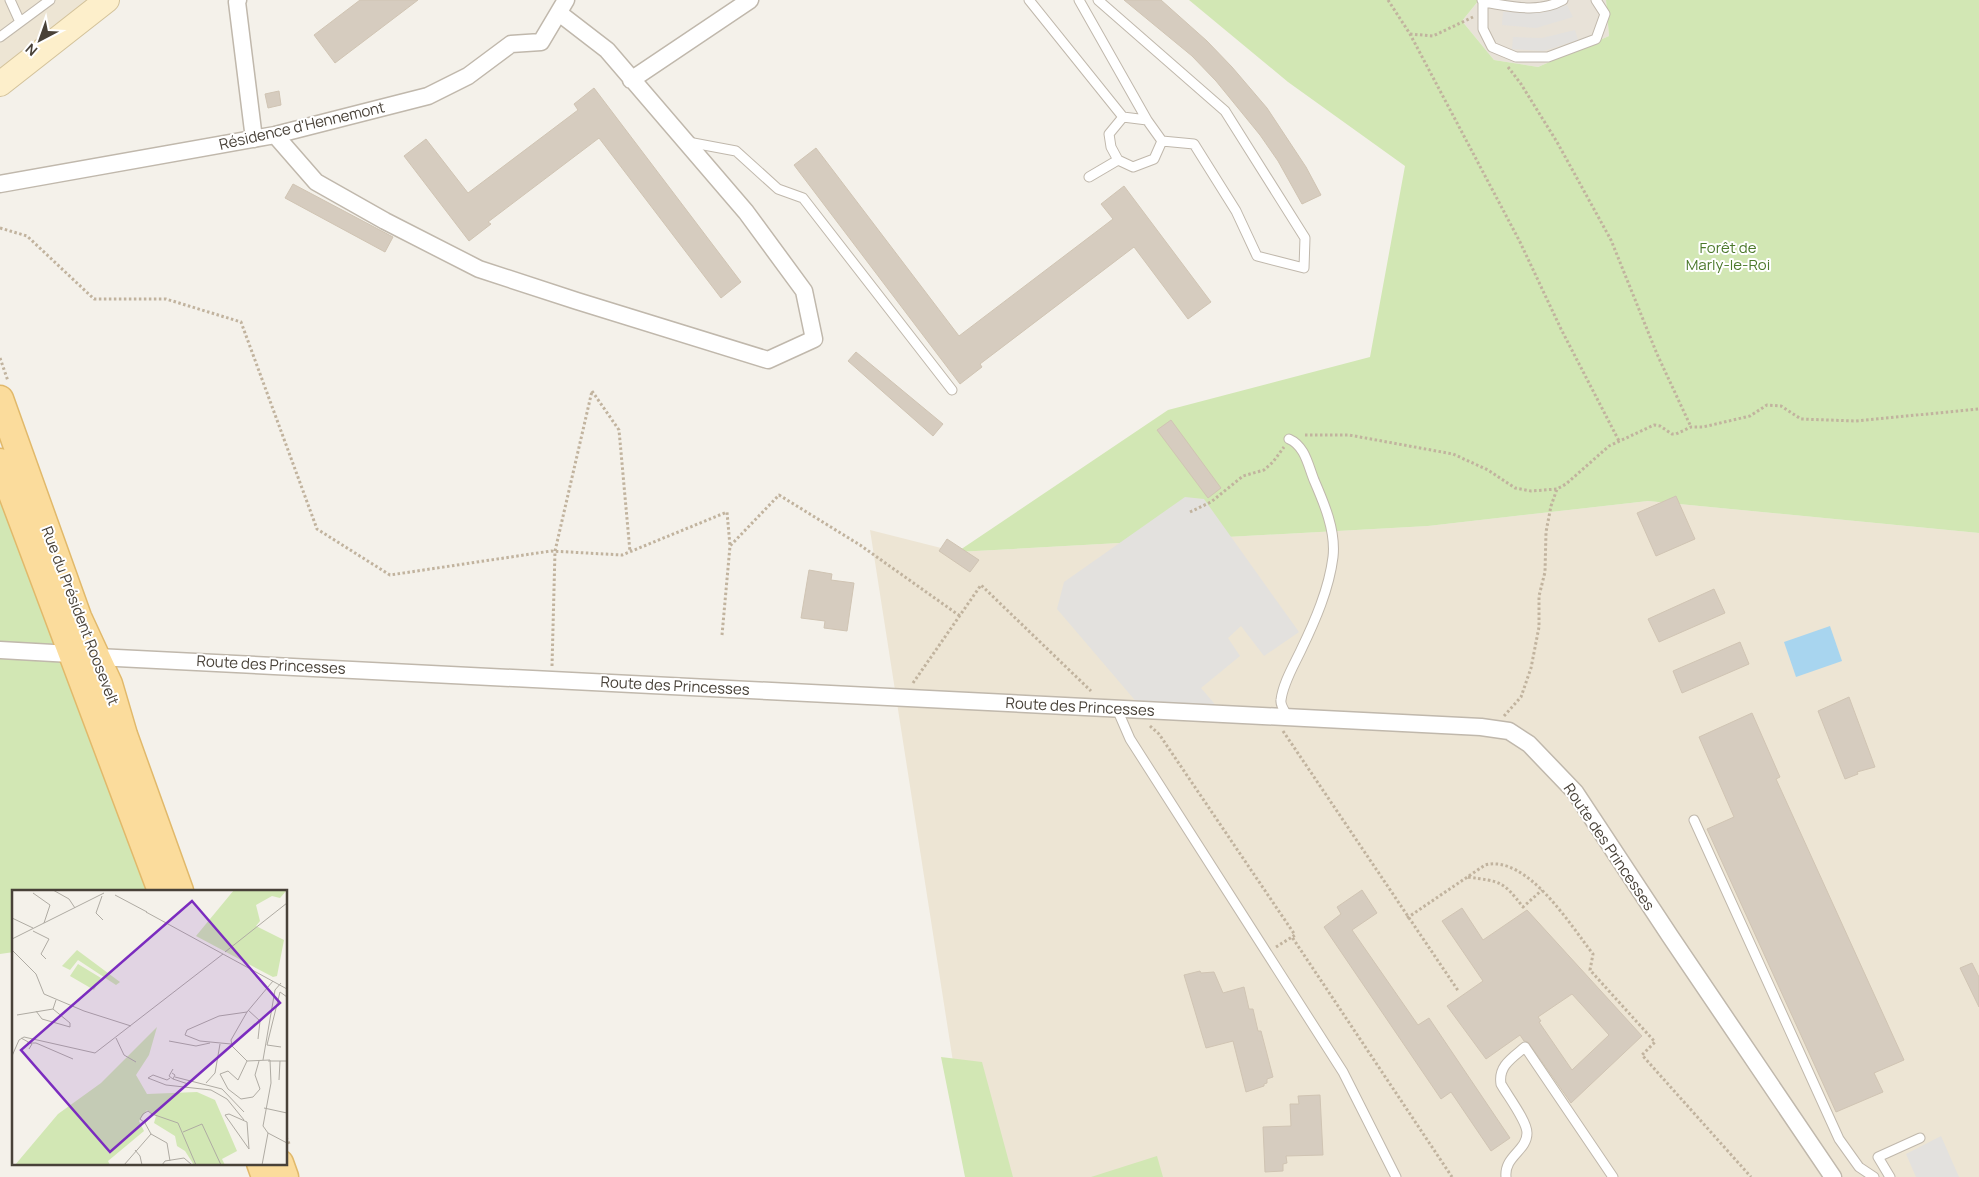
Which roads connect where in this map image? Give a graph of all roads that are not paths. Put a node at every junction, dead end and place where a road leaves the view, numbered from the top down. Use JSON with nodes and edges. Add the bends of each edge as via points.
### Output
{"nodes":[{"id":1,"x":10,"y":0,"type":"edge"},
{"id":2,"x":50,"y":0,"type":"edge"},
{"id":3,"x":107,"y":0,"type":"edge"},
{"id":4,"x":238,"y":0,"type":"edge"},
{"id":5,"x":750,"y":0,"type":"edge"},
{"id":6,"x":1030,"y":0,"type":"edge"},
{"id":7,"x":1080,"y":0,"type":"edge"},
{"id":8,"x":1098,"y":0,"type":"edge"},
{"id":9,"x":1563,"y":0,"type":"edge"},
{"id":10,"x":1596,"y":0,"type":"edge"},
{"id":11,"x":1482,"y":1,"type":"edge"},
{"id":12,"x":562,"y":7,"type":"edge"},
{"id":13,"x":20,"y":22,"type":"junction"},
{"id":14,"x":0,"y":36,"type":"edge"},
{"id":15,"x":631,"y":80,"type":"junction"},
{"id":16,"x":0,"y":84,"type":"edge"},
{"id":17,"x":1123,"y":117,"type":"junction"},
{"id":18,"x":1147,"y":120,"type":"junction"},
{"id":19,"x":275,"y":135,"type":"junction"},
{"id":20,"x":254,"y":139,"type":"junction"},
{"id":21,"x":684,"y":141,"type":"junction"},
{"id":22,"x":1162,"y":141,"type":"junction"},
{"id":23,"x":1118,"y":160,"type":"junction"},
{"id":24,"x":1089,"y":177,"type":"dead end"},
{"id":25,"x":0,"y":184,"type":"edge"},
{"id":26,"x":952,"y":390,"type":"dead end"},
{"id":27,"x":0,"y":399,"type":"edge"},
{"id":28,"x":1289,"y":439,"type":"road end"},
{"id":29,"x":0,"y":462,"type":"edge"},
{"id":30,"x":0,"y":650,"type":"edge"},
{"id":31,"x":71,"y":654,"type":"junction"},
{"id":32,"x":97,"y":657,"type":"junction"},
{"id":33,"x":1118,"y":709,"type":"junction"},
{"id":34,"x":1283,"y":721,"type":"junction"},
{"id":35,"x":1694,"y":820,"type":"dead end"},
{"id":36,"x":161,"y":890,"type":"edge"},
{"id":37,"x":180,"y":890,"type":"edge"},
{"id":38,"x":1920,"y":1138,"type":"dead end"},
{"id":39,"x":260,"y":1164,"type":"edge"},
{"id":40,"x":280,"y":1164,"type":"edge"},
{"id":41,"x":265,"y":1177,"type":"edge"},
{"id":42,"x":285,"y":1177,"type":"edge"},
{"id":43,"x":1396,"y":1177,"type":"edge"},
{"id":44,"x":1506,"y":1177,"type":"edge"},
{"id":45,"x":1613,"y":1177,"type":"edge"},
{"id":46,"x":1833,"y":1177,"type":"edge"},
{"id":47,"x":1874,"y":1177,"type":"edge"},
{"id":48,"x":1890,"y":1177,"type":"edge"}],
"edges":[{"from":1,"to":13,"type":"lane"},
{"from":2,"to":13,"type":"lane"},
{"from":3,"to":16,"type":"street"},
{"from":4,"to":20,"type":"street"},
{"from":5,"to":15,"type":"street"},
{"from":6,"to":17,"type":"lane"},
{"from":7,"to":18,"type":"lane"},
{"from":8,"to":22,"type":"lane","via":[[1225,111],[1305,238],[1304,268],[1257,256],[1236,211],[1194,144]]},
{"from":9,"to":11,"type":"lane","via":[[1554,5],[1525,9]]},
{"from":10,"to":11,"type":"lane","via":[[1604,14],[1596,39],[1548,57],[1516,56],[1492,47],[1483,29]]},
{"from":12,"to":15,"type":"street","via":[[607,50]]},
{"from":12,"to":19,"type":"street","name":"Résidence d'Hennemont","via":[[541,42],[511,44],[468,76],[428,96]]},
{"from":13,"to":14,"type":"lane"},
{"from":15,"to":21,"type":"street"},
{"from":17,"to":18,"type":"lane"},
{"from":17,"to":23,"type":"lane","via":[[1109,134]]},
{"from":18,"to":22,"type":"lane"},
{"from":19,"to":20,"type":"street","name":"Résidence d'Hennemont"},
{"from":19,"to":21,"type":"street","via":[[316,182],[479,269],[768,360],[814,339],[804,291],[746,212]]},
{"from":20,"to":25,"type":"street","name":"Résidence d'Hennemont"},
{"from":21,"to":26,"type":"lane","via":[[736,151],[778,189],[804,198]]},
{"from":22,"to":23,"type":"lane","via":[[1154,159],[1134,167]]},
{"from":23,"to":24,"type":"lane"},
{"from":27,"to":32,"type":"main road","name":"Rue du Président Roosevelt","via":[[78,617]]},
{"from":28,"to":34,"type":"lane","via":[[1302,449],[1318,487],[1331,526],[1333,555],[1330,576],[1315,617],[1283,690],[1280,702]]},
{"from":29,"to":31,"type":"main road","name":"Rue du Président Roosevelt"},
{"from":30,"to":31,"type":"street"},
{"from":31,"to":36,"type":"main road","name":"Rue du Président Roosevelt"},
{"from":32,"to":33,"type":"street","name":"Route des Princesses"},
{"from":32,"to":37,"type":"main road","name":"Rue du Président Roosevelt"},
{"from":33,"to":34,"type":"street","name":"Route des Princesses"},
{"from":33,"to":43,"type":"lane","via":[[1130,739],[1343,1072]]},
{"from":34,"to":46,"type":"street","name":"Route des Princesses","via":[[1491,728],[1509,731],[1529,744],[1575,792]]},
{"from":35,"to":47,"type":"lane","via":[[1839,1139],[1859,1167]]},
{"from":38,"to":48,"type":"lane","via":[[1878,1156]]},
{"from":39,"to":41,"type":"main road"},
{"from":40,"to":42,"type":"main road"},
{"from":44,"to":45,"type":"lane","via":[[1508,1161],[1519,1150],[1527,1134],[1526,1126],[1500,1077],[1506,1063],[1525,1047]]}]}
